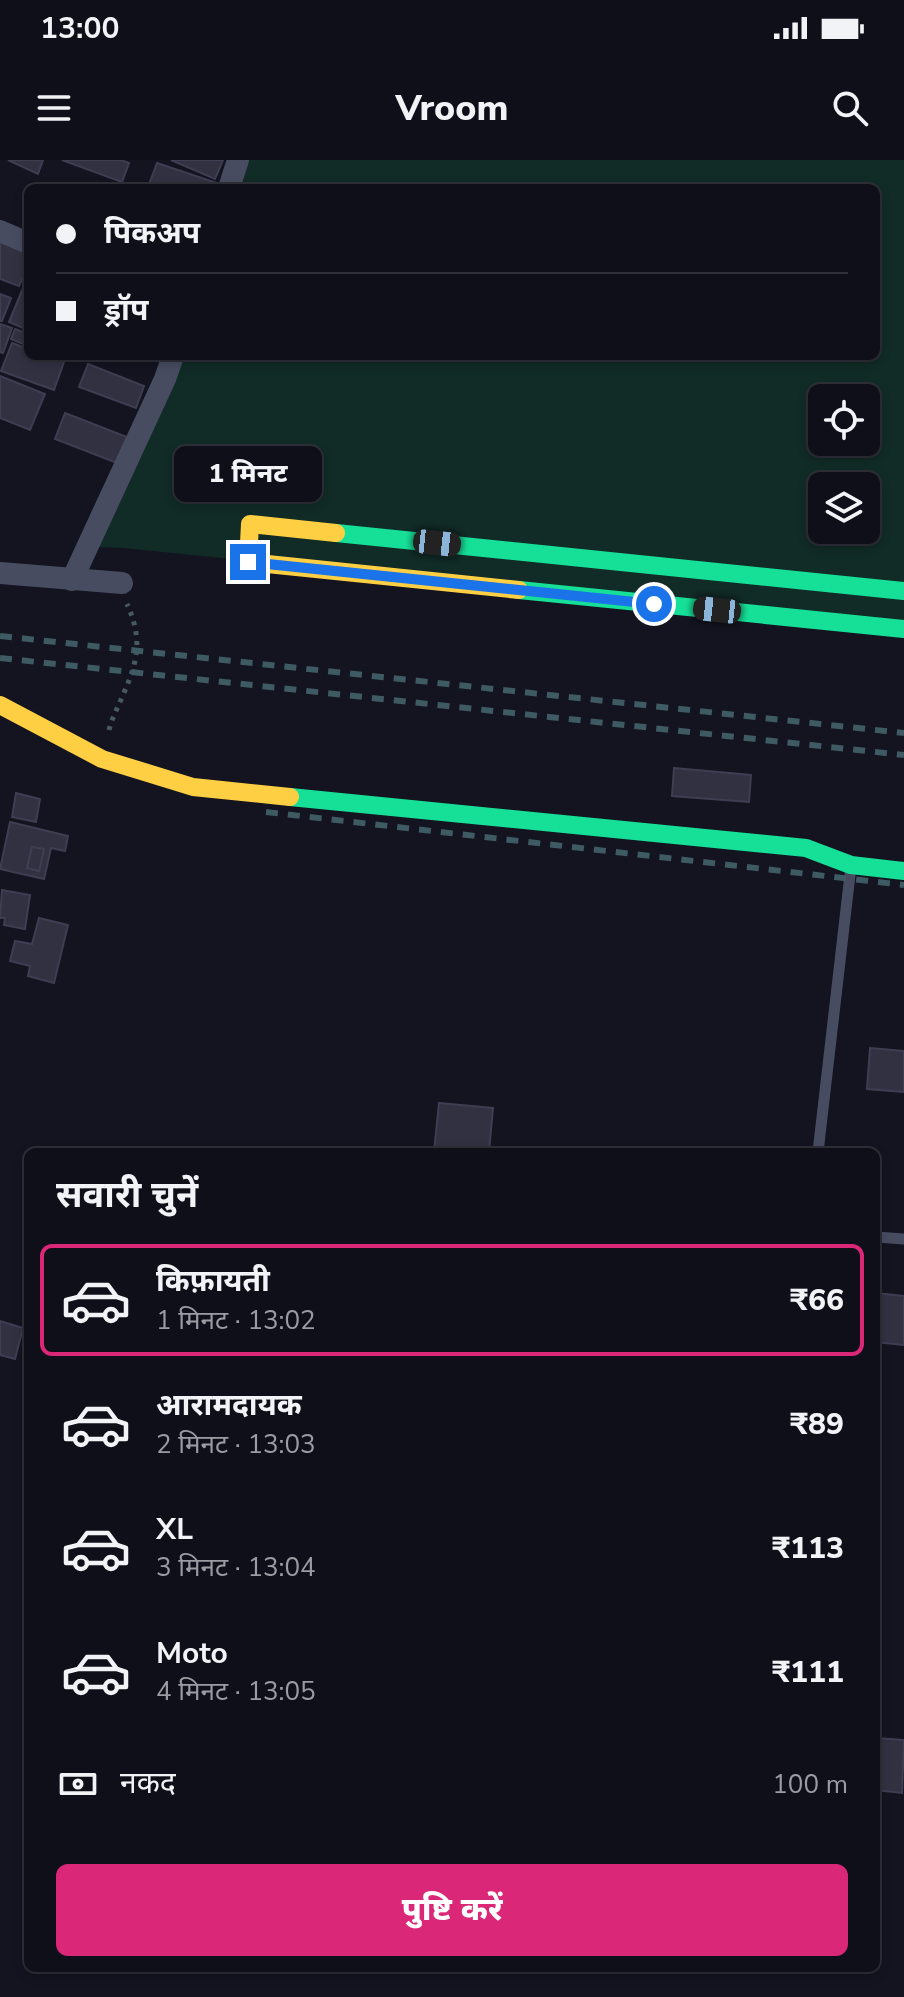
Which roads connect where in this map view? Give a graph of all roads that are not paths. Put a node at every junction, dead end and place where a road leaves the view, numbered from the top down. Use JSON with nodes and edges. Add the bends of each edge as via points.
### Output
{"nodes":[{"id":1,"x":238,"y":160,"type":"edge"},
{"id":2,"x":230,"y":184,"type":"edge"},
{"id":3,"x":0,"y":231,"type":"edge"},
{"id":4,"x":24,"y":241,"type":"edge"},
{"id":5,"x":172,"y":360,"type":"edge"},
{"id":6,"x":0,"y":573,"type":"edge"},
{"id":7,"x":72,"y":580,"type":"junction"},
{"id":8,"x":122,"y":583,"type":"road end"},
{"id":9,"x":904,"y":591,"type":"edge"},
{"id":10,"x":904,"y":629,"type":"edge"},
{"id":11,"x":0,"y":705,"type":"edge"},
{"id":12,"x":851,"y":865,"type":"junction"},
{"id":13,"x":904,"y":871,"type":"edge"},
{"id":14,"x":818,"y":1148,"type":"edge"},
{"id":15,"x":880,"y":1237,"type":"edge"},
{"id":16,"x":904,"y":1239,"type":"edge"}],
"edges":[{"from":1,"to":2,"type":"street"},
{"from":3,"to":4,"type":"street"},
{"from":5,"to":7,"type":"street"},
{"from":6,"to":7,"type":"street"},
{"from":7,"to":8,"type":"street"},
{"from":9,"to":10,"type":"street","via":[[250,524],[248,562]]},
{"from":11,"to":12,"type":"street","via":[[102,759],[193,787],[806,848]]},
{"from":12,"to":13,"type":"street"},
{"from":12,"to":14,"type":"lane"},
{"from":15,"to":16,"type":"lane"}]}
